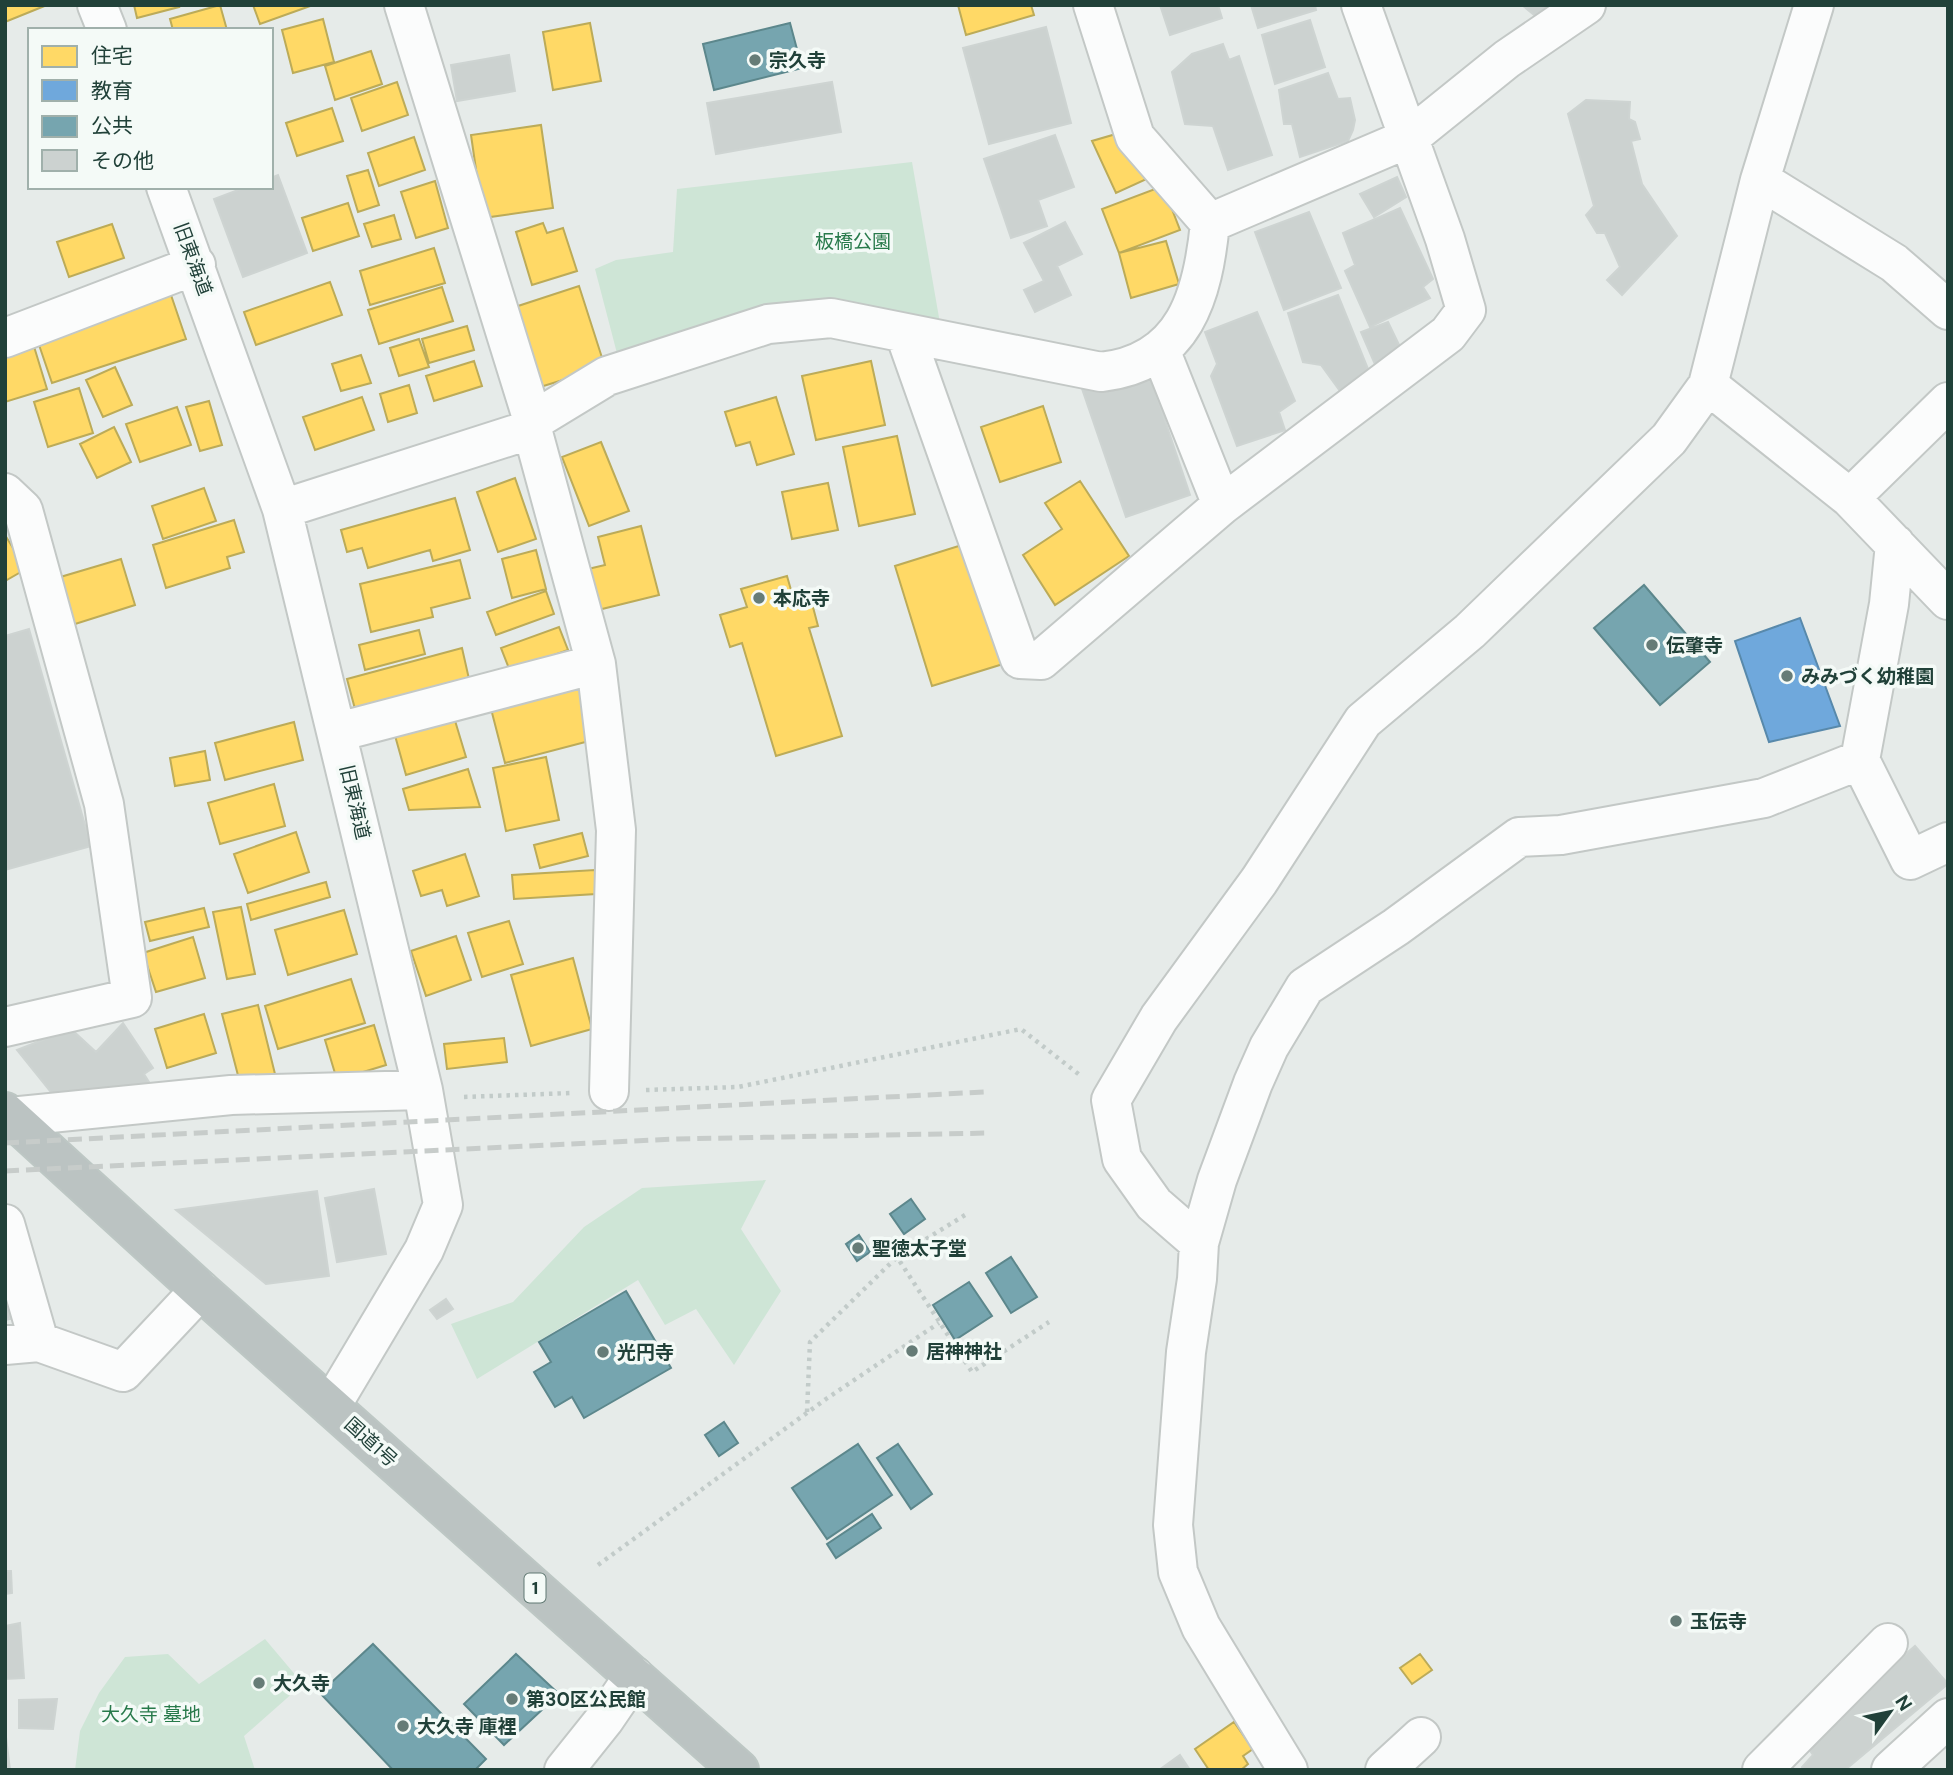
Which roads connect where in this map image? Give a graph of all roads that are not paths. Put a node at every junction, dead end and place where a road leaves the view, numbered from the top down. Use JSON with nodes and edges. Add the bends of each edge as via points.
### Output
{"nodes":[{"id":1,"x":97,"y":5,"type":"edge"},
{"id":2,"x":404,"y":5,"type":"edge"},
{"id":3,"x":1093,"y":5,"type":"edge"},
{"id":4,"x":1361,"y":5,"type":"edge"},
{"id":5,"x":1586,"y":5,"type":"edge"},
{"id":6,"x":1814,"y":5,"type":"edge"},
{"id":7,"x":106,"y":28,"type":"edge"},
{"id":8,"x":1409,"y":138,"type":"junction"},
{"id":9,"x":1760,"y":180,"type":"junction"},
{"id":10,"x":167,"y":189,"type":"edge"},
{"id":11,"x":1210,"y":223,"type":"junction"},
{"id":12,"x":196,"y":265,"type":"junction"},
{"id":13,"x":1948,"y":310,"type":"edge"},
{"id":14,"x":905,"y":334,"type":"junction"},
{"id":15,"x":5,"y":338,"type":"edge"},
{"id":16,"x":1161,"y":352,"type":"junction"},
{"id":17,"x":1708,"y":385,"type":"junction"},
{"id":18,"x":1948,"y":402,"type":"edge"},
{"id":19,"x":533,"y":425,"type":"junction"},
{"id":20,"x":5,"y":493,"type":"edge"},
{"id":21,"x":1850,"y":498,"type":"junction"},
{"id":22,"x":1222,"y":505,"type":"junction"},
{"id":23,"x":282,"y":509,"type":"junction"},
{"id":24,"x":1895,"y":544,"type":"junction"},
{"id":25,"x":1948,"y":600,"type":"edge"},
{"id":26,"x":596,"y":664,"type":"junction"},
{"id":27,"x":338,"y":732,"type":"junction"},
{"id":28,"x":1860,"y":761,"type":"junction"},
{"id":29,"x":1948,"y":842,"type":"edge"},
{"id":30,"x":5,"y":1027,"type":"edge"},
{"id":31,"x":609,"y":1091,"type":"road end"},
{"id":32,"x":424,"y":1094,"type":"junction"},
{"id":33,"x":8,"y":1114,"type":"edge"},
{"id":34,"x":5,"y":1224,"type":"edge"},
{"id":35,"x":1199,"y":1242,"type":"junction"},
{"id":36,"x":201,"y":1290,"type":"junction"},
{"id":37,"x":22,"y":1344,"type":"edge"},
{"id":38,"x":331,"y":1406,"type":"junction"},
{"id":39,"x":1888,"y":1643,"type":"dead end"},
{"id":40,"x":634,"y":1676,"type":"junction"},
{"id":41,"x":1948,"y":1718,"type":"edge"},
{"id":42,"x":1421,"y":1737,"type":"dead end"},
{"id":43,"x":564,"y":1770,"type":"edge"},
{"id":44,"x":739,"y":1770,"type":"edge"},
{"id":45,"x":1288,"y":1770,"type":"edge"},
{"id":46,"x":1385,"y":1770,"type":"edge"},
{"id":47,"x":1762,"y":1770,"type":"edge"},
{"id":48,"x":1891,"y":1770,"type":"edge"}],
"edges":[{"from":1,"to":7,"type":"street"},
{"from":2,"to":19,"type":"street"},
{"from":3,"to":11,"type":"street","via":[[1135,136]]},
{"from":4,"to":8,"type":"street"},
{"from":5,"to":8,"type":"street","via":[[1507,59]]},
{"from":6,"to":9,"type":"street"},
{"from":8,"to":11,"type":"street"},
{"from":8,"to":22,"type":"street","via":[[1466,310],[1448,334]]},
{"from":9,"to":13,"type":"street","via":[[1894,263]]},
{"from":9,"to":17,"type":"street"},
{"from":10,"to":12,"type":"street","name":"旧東海道"},
{"from":11,"to":16,"type":"street","via":[[1206,271],[1193,310]]},
{"from":12,"to":15,"type":"street"},
{"from":12,"to":23,"type":"street","name":"旧東海道"},
{"from":14,"to":16,"type":"street","via":[[1101,372]]},
{"from":14,"to":19,"type":"street","via":[[831,318],[768,324],[607,376]]},
{"from":14,"to":22,"type":"street","via":[[1020,659],[1041,660]]},
{"from":16,"to":22,"type":"street"},
{"from":17,"to":21,"type":"street"},
{"from":17,"to":35,"type":"street","via":[[1669,439],[1470,631],[1363,721],[1259,881],[1158,1018],[1111,1100],[1122,1159],[1154,1203]]},
{"from":18,"to":21,"type":"street"},
{"from":19,"to":23,"type":"street"},
{"from":19,"to":26,"type":"street"},
{"from":20,"to":30,"type":"street","via":[[23,510],[104,804],[132,998]]},
{"from":21,"to":24,"type":"street"},
{"from":23,"to":27,"type":"street","name":"旧東海道"},
{"from":24,"to":25,"type":"street"},
{"from":24,"to":28,"type":"street","via":[[1889,604]]},
{"from":26,"to":27,"type":"street"},
{"from":26,"to":31,"type":"street","via":[[616,830]]},
{"from":27,"to":32,"type":"street","name":"旧東海道"},
{"from":28,"to":29,"type":"street","via":[[1910,860]]},
{"from":28,"to":35,"type":"street","via":[[1764,798],[1561,835],[1519,837],[1304,987],[1253,1083]]},
{"from":32,"to":33,"type":"street","via":[[231,1095]]},
{"from":32,"to":38,"type":"street","name":"旧東海道","via":[[443,1205],[424,1250]]},
{"from":33,"to":36,"type":"highway","name":"国道1号","number":"1"},
{"from":34,"to":37,"type":"street"},
{"from":35,"to":45,"type":"street","via":[[1173,1524],[1178,1572],[1201,1627]]},
{"from":36,"to":37,"type":"street","via":[[123,1372]]},
{"from":36,"to":38,"type":"highway","name":"国道1号","number":"1"},
{"from":38,"to":40,"type":"highway","name":"国道1号","number":"1"},
{"from":39,"to":47,"type":"street"},
{"from":40,"to":43,"type":"street"},
{"from":40,"to":44,"type":"highway","name":"国道1号","number":"1"},
{"from":41,"to":48,"type":"street"},
{"from":42,"to":46,"type":"street"}]}
